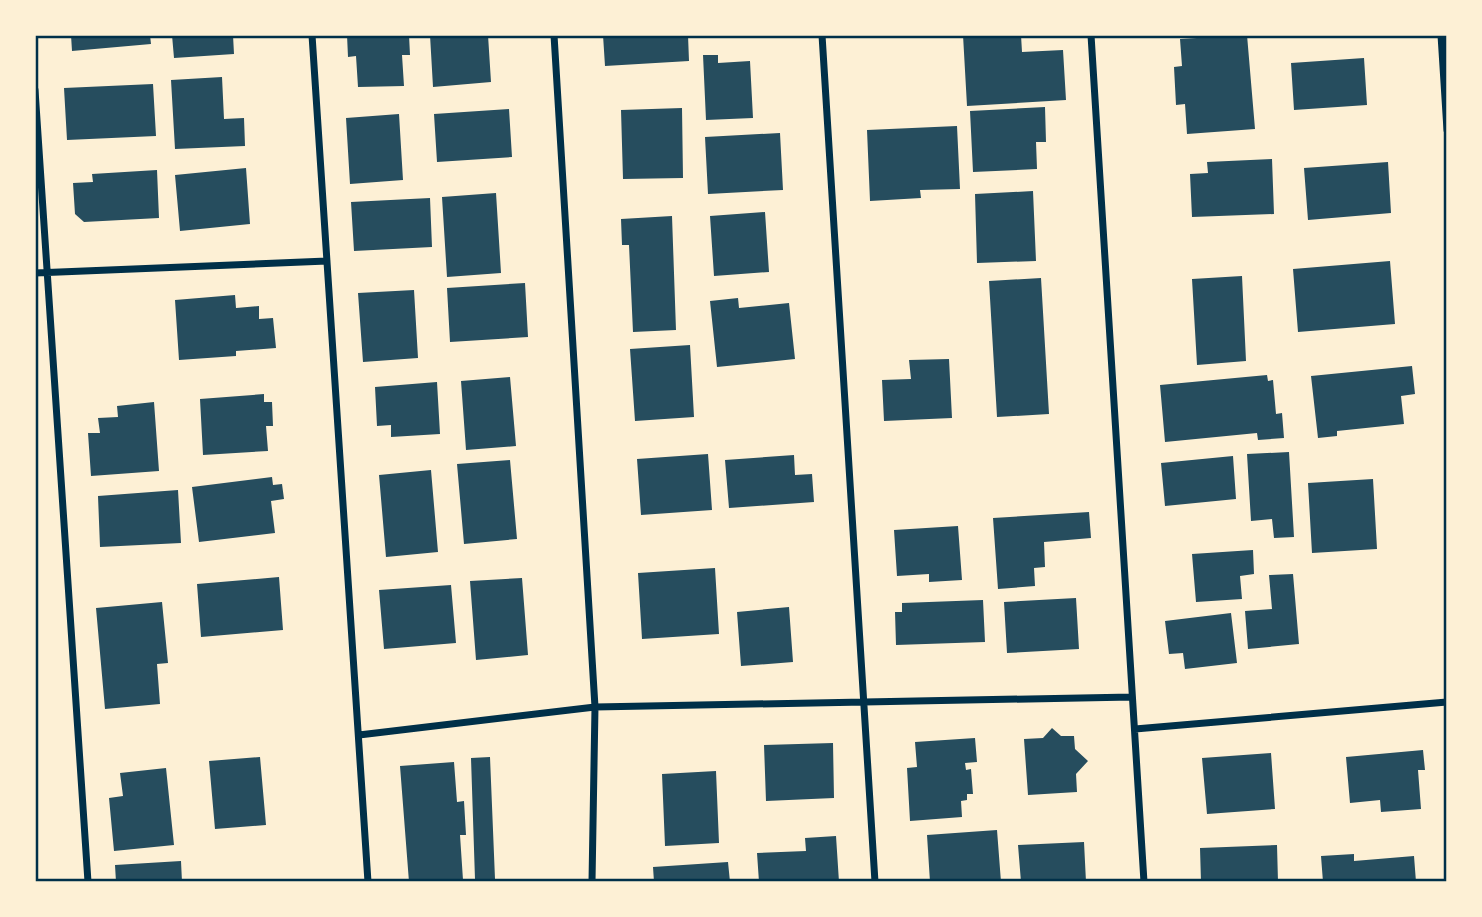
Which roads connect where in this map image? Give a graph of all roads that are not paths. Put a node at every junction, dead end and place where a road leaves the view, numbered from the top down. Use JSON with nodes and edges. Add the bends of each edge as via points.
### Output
{"nodes":[{"id":1,"x":312,"y":35,"type":"edge"},
{"id":2,"x":554,"y":35,"type":"edge"},
{"id":3,"x":822,"y":35,"type":"edge"},
{"id":4,"x":1091,"y":35,"type":"edge"},
{"id":5,"x":1441,"y":35,"type":"edge"},
{"id":6,"x":35,"y":90,"type":"edge"},
{"id":7,"x":1447,"y":130,"type":"edge"},
{"id":8,"x":327,"y":261,"type":"junction"},
{"id":9,"x":47,"y":272,"type":"junction"},
{"id":10,"x":35,"y":273,"type":"edge"},
{"id":11,"x":1132,"y":697,"type":"junction"},
{"id":12,"x":863,"y":700,"type":"junction"},
{"id":13,"x":1447,"y":702,"type":"edge"},
{"id":14,"x":595,"y":708,"type":"junction"},
{"id":15,"x":1135,"y":729,"type":"junction"},
{"id":16,"x":359,"y":735,"type":"junction"},
{"id":17,"x":88,"y":882,"type":"edge"},
{"id":18,"x":368,"y":882,"type":"edge"},
{"id":19,"x":592,"y":882,"type":"edge"},
{"id":20,"x":875,"y":882,"type":"edge"},
{"id":21,"x":1144,"y":882,"type":"edge"}],
"edges":[{"from":1,"to":8,"type":"street"},
{"from":2,"to":14,"type":"street"},
{"from":3,"to":12,"type":"street"},
{"from":4,"to":11,"type":"street"},
{"from":5,"to":7,"type":"street"},
{"from":6,"to":9,"type":"street"},
{"from":8,"to":9,"type":"street"},
{"from":8,"to":16,"type":"street"},
{"from":9,"to":10,"type":"street"},
{"from":9,"to":17,"type":"street"},
{"from":11,"to":12,"type":"street"},
{"from":11,"to":15,"type":"street"},
{"from":12,"to":14,"type":"street"},
{"from":12,"to":20,"type":"street"},
{"from":13,"to":15,"type":"street"},
{"from":14,"to":16,"type":"street"},
{"from":14,"to":19,"type":"street"},
{"from":15,"to":21,"type":"street"},
{"from":16,"to":18,"type":"street"}]}
